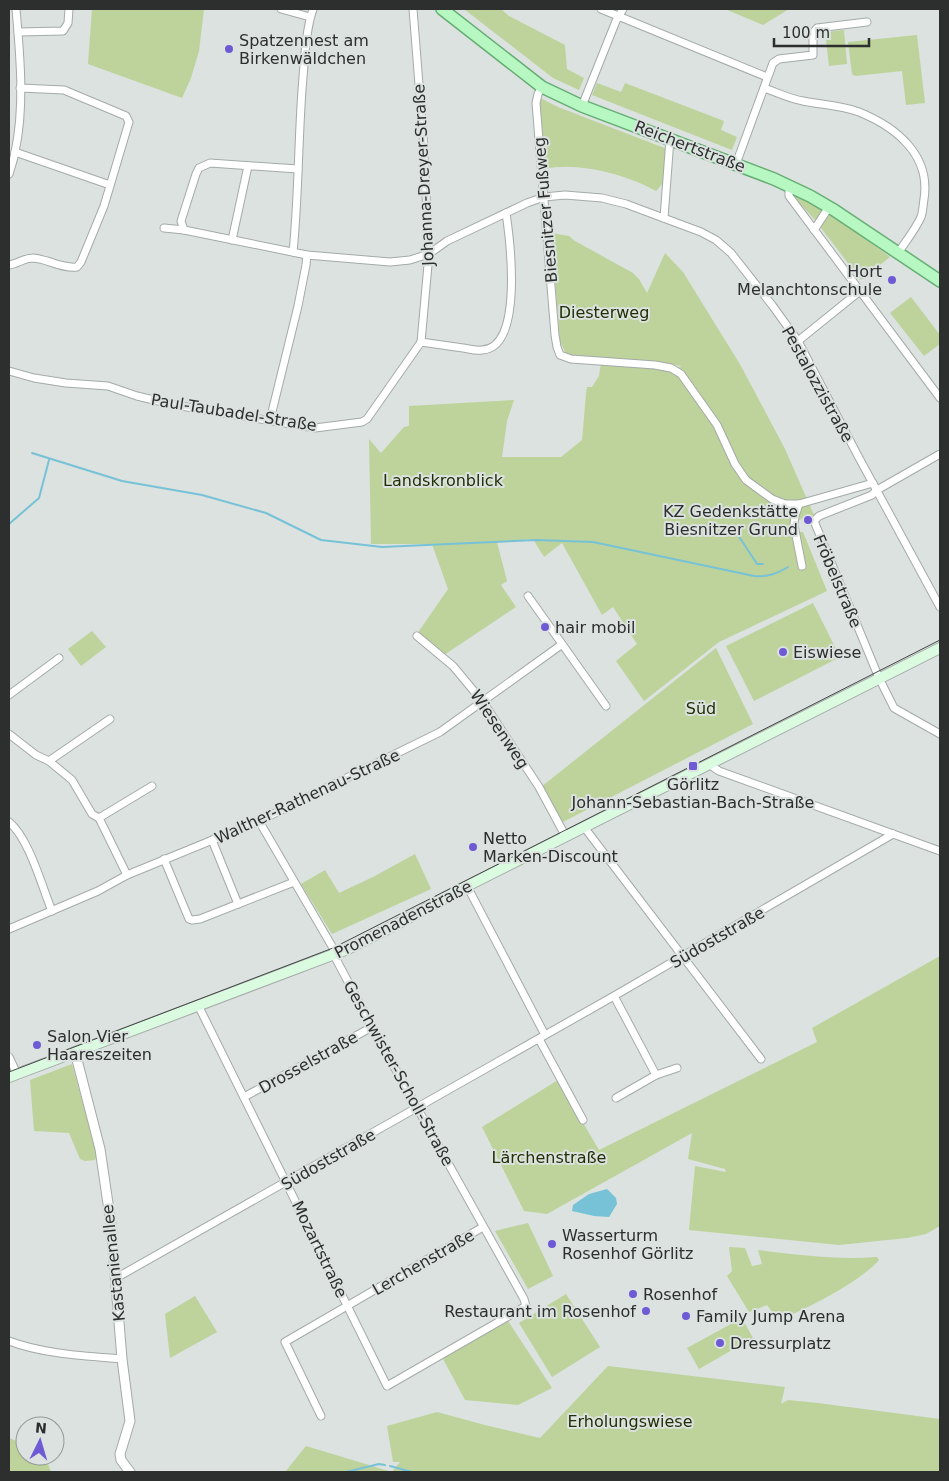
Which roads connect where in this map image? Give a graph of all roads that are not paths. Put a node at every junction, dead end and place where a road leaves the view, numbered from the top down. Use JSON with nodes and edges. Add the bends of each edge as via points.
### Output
{"nodes":[{"id":1,"x":16,"y":9,"type":"edge"},
{"id":2,"x":69,"y":9,"type":"edge"},
{"id":3,"x":281,"y":9,"type":"edge"},
{"id":4,"x":313,"y":9,"type":"edge"},
{"id":5,"x":413,"y":9,"type":"edge"},
{"id":6,"x":442,"y":9,"type":"edge"},
{"id":7,"x":601,"y":9,"type":"edge"},
{"id":8,"x":623,"y":9,"type":"edge"},
{"id":9,"x":310,"y":17,"type":"junction"},
{"id":10,"x":618,"y":17,"type":"junction"},
{"id":11,"x":867,"y":22,"type":"dead end"},
{"id":12,"x":18,"y":32,"type":"junction"},
{"id":13,"x":767,"y":77,"type":"junction"},
{"id":14,"x":542,"y":87,"type":"junction"},
{"id":15,"x":20,"y":88,"type":"junction"},
{"id":16,"x":764,"y":88,"type":"junction"},
{"id":17,"x":582,"y":106,"type":"junction"},
{"id":18,"x":670,"y":139,"type":"junction"},
{"id":19,"x":15,"y":152,"type":"junction"},
{"id":20,"x":736,"y":164,"type":"junction"},
{"id":21,"x":248,"y":166,"type":"junction"},
{"id":22,"x":9,"y":169,"type":"edge"},
{"id":23,"x":298,"y":169,"type":"junction"},
{"id":24,"x":110,"y":185,"type":"junction"},
{"id":25,"x":789,"y":186,"type":"junction"},
{"id":26,"x":544,"y":196,"type":"junction"},
{"id":27,"x":829,"y":207,"type":"junction"},
{"id":28,"x":506,"y":213,"type":"junction"},
{"id":29,"x":664,"y":218,"type":"junction"},
{"id":30,"x":164,"y":228,"type":"dead end"},
{"id":31,"x":184,"y":230,"type":"junction"},
{"id":32,"x":814,"y":230,"type":"junction"},
{"id":33,"x":232,"y":240,"type":"junction"},
{"id":34,"x":294,"y":252,"type":"junction"},
{"id":35,"x":898,"y":252,"type":"junction"},
{"id":36,"x":429,"y":254,"type":"junction"},
{"id":37,"x":307,"y":255,"type":"junction"},
{"id":38,"x":9,"y":265,"type":"edge"},
{"id":39,"x":940,"y":281,"type":"edge"},
{"id":40,"x":860,"y":291,"type":"junction"},
{"id":41,"x":798,"y":341,"type":"junction"},
{"id":42,"x":421,"y":342,"type":"junction"},
{"id":43,"x":9,"y":371,"type":"edge"},
{"id":44,"x":940,"y":398,"type":"edge"},
{"id":45,"x":270,"y":420,"type":"junction"},
{"id":46,"x":940,"y":454,"type":"edge"},
{"id":47,"x":872,"y":483,"type":"junction"},
{"id":48,"x":877,"y":490,"type":"junction"},
{"id":49,"x":799,"y":504,"type":"junction"},
{"id":50,"x":802,"y":566,"type":"dead end"},
{"id":51,"x":528,"y":596,"type":"dead end"},
{"id":52,"x":940,"y":607,"type":"edge"},
{"id":53,"x":417,"y":636,"type":"dead end"},
{"id":54,"x":561,"y":645,"type":"junction"},
{"id":55,"x":940,"y":648,"type":"edge"},
{"id":56,"x":59,"y":658,"type":"dead end"},
{"id":57,"x":879,"y":678,"type":"junction"},
{"id":58,"x":9,"y":695,"type":"edge"},
{"id":59,"x":483,"y":702,"type":"junction"},
{"id":60,"x":606,"y":706,"type":"dead end"},
{"id":61,"x":110,"y":719,"type":"dead end"},
{"id":62,"x":9,"y":734,"type":"edge"},
{"id":63,"x":940,"y":734,"type":"edge"},
{"id":64,"x":49,"y":761,"type":"junction"},
{"id":65,"x":711,"y":763,"type":"junction"},
{"id":66,"x":152,"y":786,"type":"dead end"},
{"id":67,"x":99,"y":818,"type":"junction"},
{"id":68,"x":9,"y":822,"type":"edge"},
{"id":69,"x":260,"y":822,"type":"junction"},
{"id":70,"x":584,"y":827,"type":"junction"},
{"id":71,"x":893,"y":834,"type":"junction"},
{"id":72,"x":566,"y":837,"type":"junction"},
{"id":73,"x":212,"y":840,"type":"junction"},
{"id":74,"x":940,"y":851,"type":"edge"},
{"id":75,"x":164,"y":859,"type":"junction"},
{"id":76,"x":128,"y":875,"type":"junction"},
{"id":77,"x":294,"y":882,"type":"junction"},
{"id":78,"x":467,"y":886,"type":"junction"},
{"id":79,"x":238,"y":904,"type":"junction"},
{"id":80,"x":52,"y":911,"type":"junction"},
{"id":81,"x":9,"y":929,"type":"edge"},
{"id":82,"x":334,"y":955,"type":"junction"},
{"id":83,"x":683,"y":956,"type":"junction"},
{"id":84,"x":614,"y":996,"type":"junction"},
{"id":85,"x":198,"y":1005,"type":"junction"},
{"id":86,"x":372,"y":1027,"type":"junction"},
{"id":87,"x":542,"y":1037,"type":"junction"},
{"id":88,"x":75,"y":1052,"type":"junction"},
{"id":89,"x":9,"y":1056,"type":"edge"},
{"id":90,"x":762,"y":1059,"type":"dead end"},
{"id":91,"x":677,"y":1068,"type":"dead end"},
{"id":92,"x":656,"y":1075,"type":"junction"},
{"id":93,"x":13,"y":1076,"type":"edge"},
{"id":94,"x":244,"y":1097,"type":"junction"},
{"id":95,"x":616,"y":1098,"type":"dead end"},
{"id":96,"x":418,"y":1108,"type":"junction"},
{"id":97,"x":583,"y":1120,"type":"dead end"},
{"id":98,"x":287,"y":1182,"type":"junction"},
{"id":99,"x":483,"y":1227,"type":"junction"},
{"id":100,"x":116,"y":1278,"type":"junction"},
{"id":101,"x":347,"y":1306,"type":"junction"},
{"id":102,"x":9,"y":1341,"type":"edge"},
{"id":103,"x":122,"y":1359,"type":"junction"},
{"id":104,"x":387,"y":1386,"type":"joint"},
{"id":105,"x":321,"y":1416,"type":"dead end"},
{"id":106,"x":130,"y":1472,"type":"edge"}],
"edges":[{"from":1,"to":12,"type":"street"},
{"from":2,"to":12,"type":"street","via":[[68,23],[63,31]]},
{"from":3,"to":9,"type":"street"},
{"from":4,"to":9,"type":"street"},
{"from":5,"to":36,"type":"street","name":"Johanna-Dreyer-Straße"},
{"from":6,"to":14,"type":"main road","name":"Reichertstraße"},
{"from":7,"to":10,"type":"street"},
{"from":8,"to":10,"type":"street"},
{"from":9,"to":23,"type":"street"},
{"from":10,"to":13,"type":"street"},
{"from":10,"to":17,"type":"street"},
{"from":11,"to":13,"type":"street","via":[[817,28],[813,34],[813,55],[775,60]]},
{"from":12,"to":15,"type":"street"},
{"from":13,"to":16,"type":"street"},
{"from":14,"to":17,"type":"main road","name":"Reichertstraße"},
{"from":14,"to":26,"type":"street","name":"Biesnitzer Fußweg","via":[[536,103]]},
{"from":15,"to":19,"type":"street"},
{"from":15,"to":24,"type":"street","via":[[64,90],[126,116],[129,122]]},
{"from":16,"to":20,"type":"street"},
{"from":16,"to":35,"type":"street","via":[[802,101],[858,112],[884,125],[913,149],[925,178],[922,216]]},
{"from":17,"to":18,"type":"main road","name":"Reichertstraße"},
{"from":18,"to":20,"type":"main road","name":"Reichertstraße"},
{"from":18,"to":29,"type":"street"},
{"from":19,"to":22,"type":"street"},
{"from":19,"to":24,"type":"street"},
{"from":20,"to":25,"type":"main road","name":"Reichertstraße"},
{"from":21,"to":23,"type":"street"},
{"from":21,"to":31,"type":"street","via":[[210,164],[199,168],[181,221]]},
{"from":21,"to":33,"type":"street"},
{"from":23,"to":34,"type":"street"},
{"from":24,"to":38,"type":"street","via":[[91,239],[77,267],[33,258]]},
{"from":25,"to":27,"type":"main road","name":"Reichertstraße"},
{"from":25,"to":32,"type":"street","via":[[789,196]]},
{"from":26,"to":28,"type":"street"},
{"from":26,"to":29,"type":"street","name":"Pestalozzistraße","via":[[602,198]]},
{"from":26,"to":49,"type":"street","name":"Biesnitzer Fußweg","via":[[560,355],[571,359],[655,365],[681,374],[716,425],[746,480],[772,499],[785,504]]},
{"from":27,"to":32,"type":"street"},
{"from":27,"to":35,"type":"main road","name":"Reichertstraße"},
{"from":28,"to":36,"type":"street","via":[[447,240]]},
{"from":28,"to":42,"type":"street","via":[[512,272],[507,323],[502,338],[484,351]]},
{"from":29,"to":41,"type":"street","name":"Pestalozzistraße","via":[[716,240],[731,254]]},
{"from":30,"to":31,"type":"street"},
{"from":31,"to":33,"type":"street"},
{"from":32,"to":40,"type":"street"},
{"from":33,"to":34,"type":"street"},
{"from":34,"to":37,"type":"street"},
{"from":35,"to":39,"type":"main road","name":"Reichertstraße"},
{"from":36,"to":37,"type":"street","via":[[390,262]]},
{"from":36,"to":42,"type":"street","name":"Johanna-Dreyer-Straße"},
{"from":37,"to":45,"type":"street"},
{"from":40,"to":41,"type":"street"},
{"from":40,"to":44,"type":"street"},
{"from":41,"to":47,"type":"street","name":"Pestalozzistraße"},
{"from":42,"to":45,"type":"street","name":"Paul-Taubadel-Straße","via":[[374,412],[362,422],[315,428]]},
{"from":43,"to":45,"type":"street","name":"Paul-Taubadel-Straße","via":[[42,379],[108,386],[175,405]]},
{"from":46,"to":48,"type":"street"},
{"from":47,"to":48,"type":"street","name":"Pestalozzistraße"},
{"from":47,"to":49,"type":"street"},
{"from":48,"to":52,"type":"street","name":"Pestalozzistraße"},
{"from":48,"to":57,"type":"street","name":"Fröbelstraße","via":[[814,521]]},
{"from":49,"to":50,"type":"street","via":[[794,525]]},
{"from":51,"to":54,"type":"street"},
{"from":53,"to":59,"type":"street","name":"Wiesenweg","via":[[453,666]]},
{"from":54,"to":59,"type":"street","name":"Walther-Rathenau-Straße"},
{"from":54,"to":60,"type":"street"},
{"from":55,"to":57,"type":"main road","name":"Promenadenstraße"},
{"from":56,"to":58,"type":"street"},
{"from":57,"to":63,"type":"street","via":[[894,708]]},
{"from":57,"to":65,"type":"main road","name":"Promenadenstraße"},
{"from":59,"to":69,"type":"street","name":"Walther-Rathenau-Straße","via":[[440,732]]},
{"from":59,"to":72,"type":"street","name":"Wiesenweg"},
{"from":61,"to":64,"type":"street"},
{"from":62,"to":64,"type":"street","via":[[36,756]]},
{"from":64,"to":67,"type":"street","via":[[72,780],[92,814]]},
{"from":65,"to":70,"type":"main road","name":"Promenadenstraße"},
{"from":65,"to":71,"type":"street","via":[[720,772]]},
{"from":66,"to":67,"type":"street"},
{"from":67,"to":76,"type":"street"},
{"from":68,"to":80,"type":"street","via":[[20,833]]},
{"from":69,"to":73,"type":"street","name":"Walther-Rathenau-Straße"},
{"from":69,"to":77,"type":"street","name":"Geschwister-Scholl-Straße"},
{"from":70,"to":72,"type":"main road","name":"Promenadenstraße"},
{"from":70,"to":83,"type":"street"},
{"from":71,"to":74,"type":"street"},
{"from":71,"to":83,"type":"street","name":"Südoststraße"},
{"from":72,"to":78,"type":"main road","name":"Promenadenstraße"},
{"from":73,"to":75,"type":"street","name":"Walther-Rathenau-Straße"},
{"from":73,"to":79,"type":"street"},
{"from":75,"to":76,"type":"street","name":"Walther-Rathenau-Straße"},
{"from":75,"to":79,"type":"street","via":[[192,920]]},
{"from":76,"to":80,"type":"street","name":"Walther-Rathenau-Straße"},
{"from":77,"to":79,"type":"street"},
{"from":77,"to":82,"type":"street","name":"Geschwister-Scholl-Straße"},
{"from":78,"to":82,"type":"main road","name":"Promenadenstraße"},
{"from":78,"to":87,"type":"street"},
{"from":80,"to":81,"type":"street","name":"Walther-Rathenau-Straße"},
{"from":82,"to":85,"type":"main road","name":"Promenadenstraße"},
{"from":82,"to":86,"type":"street","name":"Geschwister-Scholl-Straße"},
{"from":83,"to":84,"type":"street","name":"Südoststraße"},
{"from":83,"to":90,"type":"street"},
{"from":84,"to":87,"type":"street","name":"Südoststraße"},
{"from":84,"to":92,"type":"street"},
{"from":85,"to":88,"type":"main road","name":"Promenadenstraße"},
{"from":85,"to":94,"type":"street","name":"Mozartstraße"},
{"from":86,"to":94,"type":"street","name":"Drosselstraße"},
{"from":86,"to":96,"type":"street","name":"Geschwister-Scholl-Straße"},
{"from":87,"to":96,"type":"street","name":"Südoststraße"},
{"from":87,"to":97,"type":"street"},
{"from":88,"to":93,"type":"main road","name":"Promenadenstraße"},
{"from":88,"to":100,"type":"street","name":"Kastanienallee","via":[[100,1149]]},
{"from":89,"to":93,"type":"street"},
{"from":91,"to":92,"type":"street"},
{"from":92,"to":95,"type":"street"},
{"from":94,"to":98,"type":"street","name":"Mozartstraße"},
{"from":96,"to":98,"type":"street","name":"Südoststraße"},
{"from":96,"to":99,"type":"street","name":"Geschwister-Scholl-Straße"},
{"from":98,"to":100,"type":"street","name":"Südoststraße"},
{"from":98,"to":101,"type":"street","name":"Mozartstraße"},
{"from":99,"to":101,"type":"street","name":"Lerchenstraße"},
{"from":99,"to":104,"type":"street","name":"Geschwister-Scholl-Straße","via":[[526,1306]]},
{"from":100,"to":103,"type":"street","name":"Kastanienallee"},
{"from":101,"to":104,"type":"street","name":"Mozartstraße"},
{"from":101,"to":105,"type":"street","name":"Lerchenstraße","via":[[285,1342]]},
{"from":102,"to":103,"type":"street","via":[[31,1348]]},
{"from":103,"to":106,"type":"street","name":"Kastanienallee","via":[[130,1421],[120,1454]]}]}
